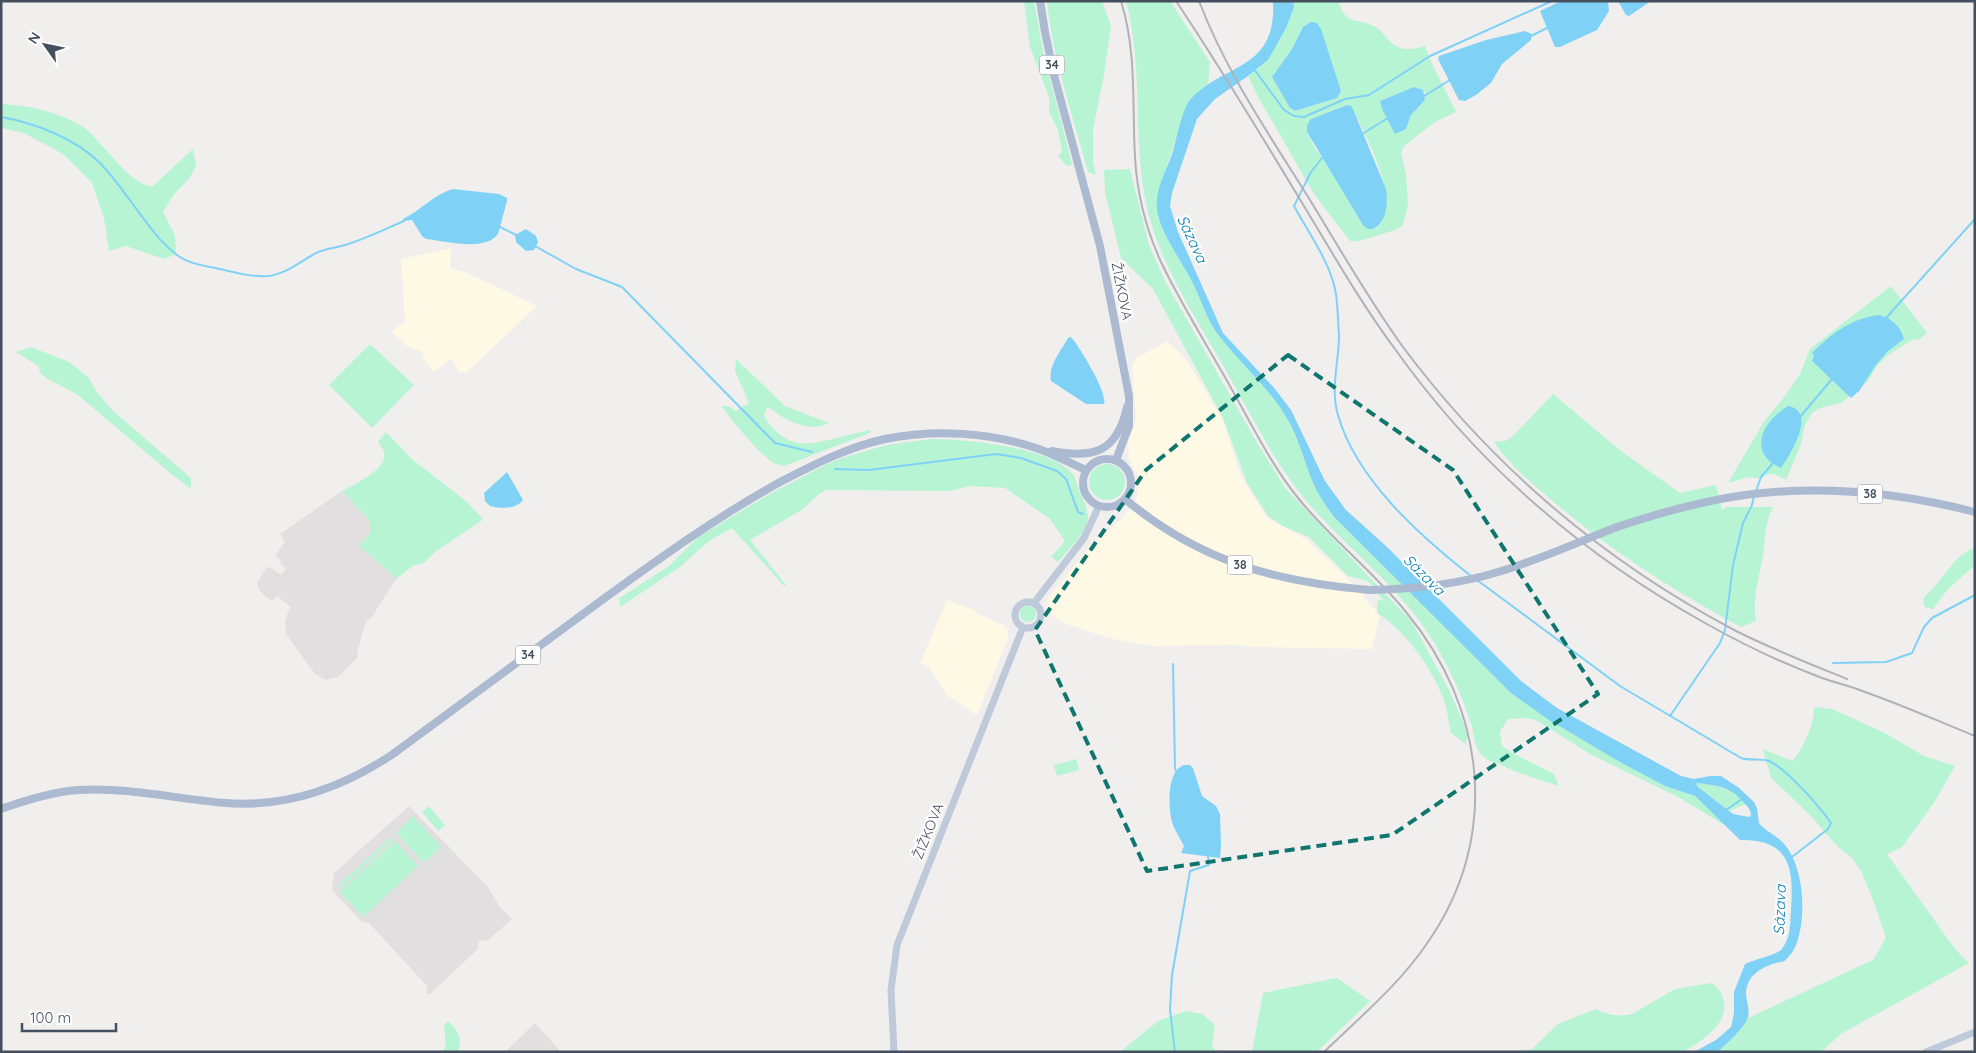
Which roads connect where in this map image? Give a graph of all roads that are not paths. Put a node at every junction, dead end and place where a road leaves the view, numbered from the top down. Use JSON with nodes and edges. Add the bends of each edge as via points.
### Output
{"nodes":[{"id":1,"x":1040,"y":1,"type":"edge"},
{"id":2,"x":1130,"y":396,"type":"junction"},
{"id":3,"x":1036,"y":448,"type":"junction"},
{"id":4,"x":1116,"y":460,"type":"junction"},
{"id":5,"x":1086,"y":470,"type":"junction"},
{"id":6,"x":1125,"y":499,"type":"junction"},
{"id":7,"x":1099,"y":506,"type":"junction"},
{"id":8,"x":1975,"y":512,"type":"edge"},
{"id":9,"x":1034,"y":604,"type":"junction"},
{"id":10,"x":1023,"y":627,"type":"junction"},
{"id":11,"x":1,"y":809,"type":"edge"},
{"id":12,"x":1975,"y":1032,"type":"edge"},
{"id":13,"x":894,"y":1052,"type":"edge"},
{"id":14,"x":1926,"y":1052,"type":"edge"}],
"edges":[{"from":1,"to":2,"type":"main road","name":"ŽIŽKOVA","number":"34","via":[[1048,49],[1100,246]]},
{"from":2,"to":3,"type":"main road","number":"34","via":[[1121,427],[1101,449],[1076,455]]},
{"from":2,"to":4,"type":"main road","name":"ŽIŽKOVA","via":[[1129,426]]},
{"from":3,"to":5,"type":"main road","number":"34"},
{"from":3,"to":11,"type":"main road","number":"34","via":[[986,436],[924,434],[847,450],[812,466],[742,504],[666,554],[385,759],[321,792],[281,801],[243,804],[127,790],[79,790],[49,794]]},
{"from":4,"to":5,"type":"main road","via":[[1102,459]]},
{"from":4,"to":6,"type":"main road","via":[[1126,467],[1131,478],[1131,489]]},
{"from":5,"to":7,"type":"main road","via":[[1083,479],[1085,493]]},
{"from":6,"to":7,"type":"main road","via":[[1113,506]]},
{"from":6,"to":8,"type":"main road","number":"38","bridge":true,"via":[[1168,532],[1220,558],[1284,579],[1370,590],[1432,587],[1466,581],[1532,561],[1668,510],[1746,495],[1841,492],[1937,503]]},
{"from":7,"to":9,"type":"main road","name":"ŽIŽKOVA","via":[[1084,538]]},
{"from":9,"to":10,"type":"main road","via":[[1040,609],[1040,620],[1031,628]]},
{"from":9,"to":10,"type":"main road","name":"ŽIŽKOVA","via":[[1024,603],[1016,611],[1016,618]]},
{"from":10,"to":13,"type":"main road","name":"ŽIŽKOVA","via":[[897,945],[891,993]]},
{"from":12,"to":14,"type":"main road"}]}
